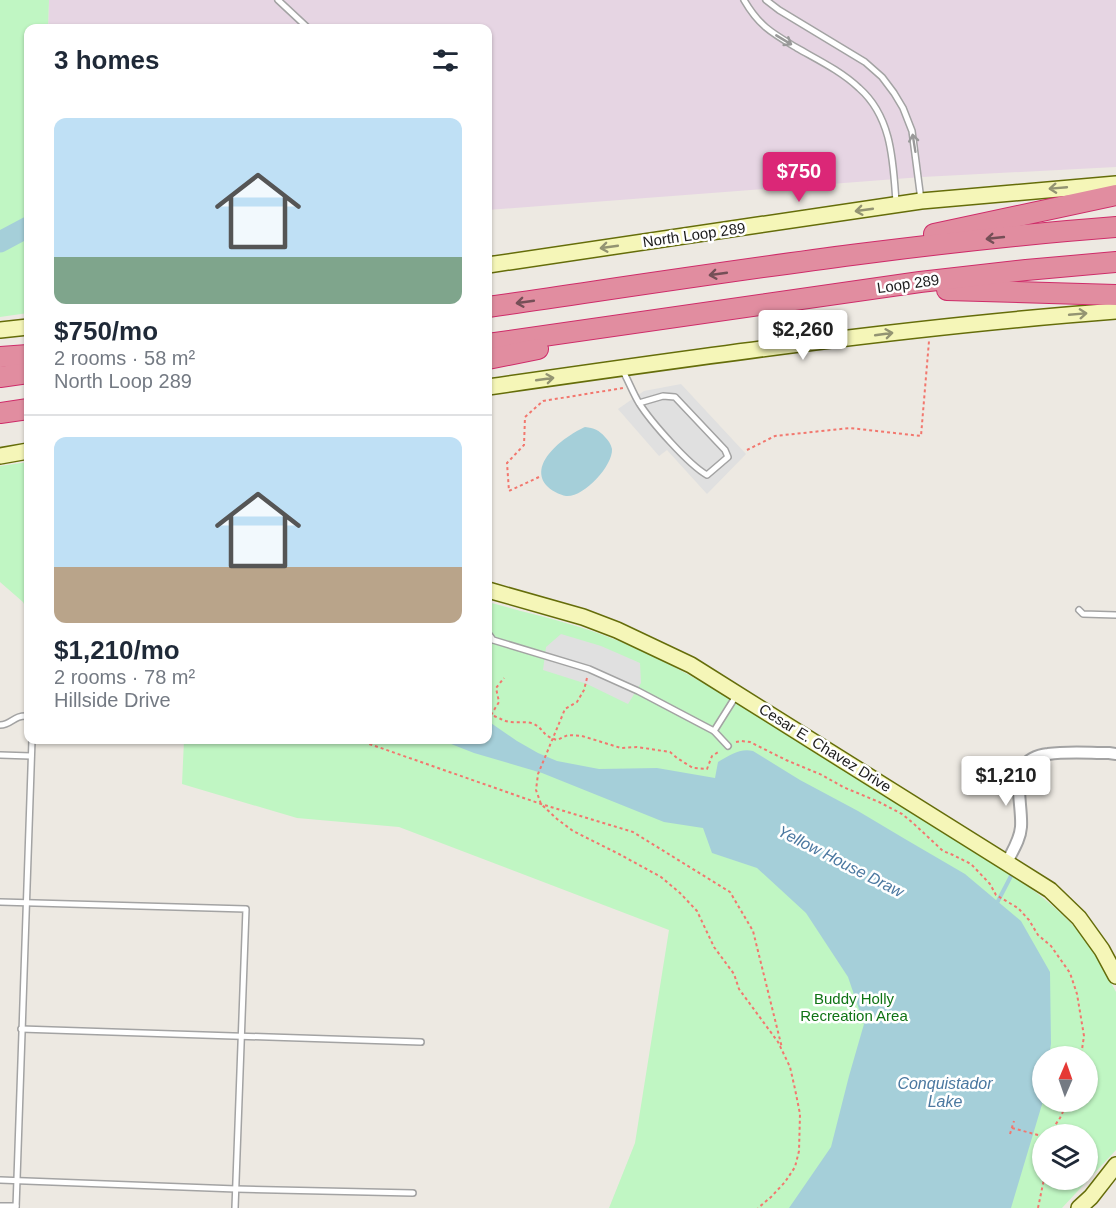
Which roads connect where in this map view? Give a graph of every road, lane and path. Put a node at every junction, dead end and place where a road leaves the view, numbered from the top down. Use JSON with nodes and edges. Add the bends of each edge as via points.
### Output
{"nodes":[{"id":1,"x":278,"y":0,"type":"edge"},
{"id":2,"x":744,"y":0,"type":"edge"},
{"id":3,"x":766,"y":0,"type":"edge"},
{"id":4,"x":304,"y":24,"type":"edge"},
{"id":5,"x":1116,"y":184,"type":"edge"},
{"id":6,"x":1116,"y":195,"type":"edge"},
{"id":7,"x":921,"y":201,"type":"junction"},
{"id":8,"x":896,"y":205,"type":"junction"},
{"id":9,"x":1116,"y":227,"type":"edge"},
{"id":10,"x":1116,"y":262,"type":"edge"},
{"id":11,"x":492,"y":264,"type":"edge"},
{"id":12,"x":749,"y":270,"type":"junction"},
{"id":13,"x":848,"y":293,"type":"junction"},
{"id":14,"x":1116,"y":295,"type":"edge"},
{"id":15,"x":492,"y":306,"type":"edge"},
{"id":16,"x":1116,"y":310,"type":"edge"},
{"id":17,"x":666,"y":318,"type":"junction"},
{"id":18,"x":24,"y":327,"type":"edge"},
{"id":19,"x":0,"y":330,"type":"edge"},
{"id":20,"x":930,"y":333,"type":"dead end"},
{"id":21,"x":492,"y":343,"type":"edge"},
{"id":22,"x":24,"y":355,"type":"edge"},
{"id":23,"x":0,"y":357,"type":"edge"},
{"id":24,"x":492,"y":357,"type":"edge"},
{"id":25,"x":621,"y":368,"type":"junction"},
{"id":26,"x":24,"y":374,"type":"edge"},
{"id":27,"x":0,"y":377,"type":"edge"},
{"id":28,"x":492,"y":386,"type":"edge"},
{"id":29,"x":631,"y":387,"type":"junction"},
{"id":30,"x":639,"y":403,"type":"junction"},
{"id":31,"x":24,"y":410,"type":"edge"},
{"id":32,"x":0,"y":413,"type":"edge"},
{"id":33,"x":747,"y":450,"type":"dead end"},
{"id":34,"x":24,"y":452,"type":"edge"},
{"id":35,"x":0,"y":456,"type":"edge"},
{"id":36,"x":539,"y":477,"type":"dead end"},
{"id":37,"x":492,"y":591,"type":"edge"},
{"id":38,"x":1079,"y":610,"type":"dead end"},
{"id":39,"x":1116,"y":615,"type":"edge"},
{"id":40,"x":492,"y":639,"type":"edge"},
{"id":41,"x":589,"y":669,"type":"junction"},
{"id":42,"x":504,"y":678,"type":"dead end"},
{"id":43,"x":738,"y":694,"type":"junction"},
{"id":44,"x":492,"y":711,"type":"edge"},
{"id":45,"x":492,"y":715,"type":"edge"},
{"id":46,"x":24,"y":716,"type":"edge"},
{"id":47,"x":0,"y":725,"type":"edge"},
{"id":48,"x":714,"y":731,"type":"junction"},
{"id":49,"x":553,"y":739,"type":"junction"},
{"id":50,"x":32,"y":744,"type":"edge"},
{"id":51,"x":369,"y":744,"type":"edge"},
{"id":52,"x":728,"y":746,"type":"junction"},
{"id":53,"x":1116,"y":754,"type":"edge"},
{"id":54,"x":0,"y":755,"type":"edge"},
{"id":55,"x":31,"y":756,"type":"junction"},
{"id":56,"x":541,"y":804,"type":"junction"},
{"id":57,"x":1007,"y":862,"type":"junction"},
{"id":58,"x":0,"y":902,"type":"edge"},
{"id":59,"x":26,"y":903,"type":"junction"},
{"id":60,"x":1116,"y":976,"type":"edge"},
{"id":61,"x":21,"y":1029,"type":"junction"},
{"id":62,"x":241,"y":1035,"type":"junction"},
{"id":63,"x":421,"y":1042,"type":"dead end"},
{"id":64,"x":1082,"y":1046,"type":"edge"},
{"id":65,"x":784,"y":1054,"type":"junction"},
{"id":66,"x":1014,"y":1121,"type":"dead end"},
{"id":67,"x":1012,"y":1128,"type":"junction"},
{"id":68,"x":1032,"y":1133,"type":"edge"},
{"id":69,"x":1010,"y":1134,"type":"dead end"},
{"id":70,"x":1116,"y":1165,"type":"edge"},
{"id":71,"x":0,"y":1180,"type":"edge"},
{"id":72,"x":16,"y":1181,"type":"junction"},
{"id":73,"x":236,"y":1189,"type":"junction"},
{"id":74,"x":1042,"y":1190,"type":"edge"},
{"id":75,"x":413,"y":1193,"type":"dead end"},
{"id":76,"x":0,"y":1206,"type":"edge"},
{"id":77,"x":16,"y":1207,"type":"edge"},
{"id":78,"x":235,"y":1208,"type":"edge"},
{"id":79,"x":758,"y":1208,"type":"edge"},
{"id":80,"x":1038,"y":1208,"type":"edge"},
{"id":81,"x":1079,"y":1208,"type":"edge"}],
"edges":[{"from":1,"to":4,"type":"lane"},
{"from":2,"to":8,"type":"lane","one_way":true,"via":[[754,18],[769,31],[844,76],[872,101],[888,134]]},
{"from":7,"to":3,"type":"lane","one_way":true,"via":[[912,131],[903,108],[882,77],[866,62]]},
{"from":5,"to":7,"type":"main road","name":"North Loop 289","one_way":true},
{"from":6,"to":12,"type":"highway"},
{"from":7,"to":8,"type":"main road","name":"North Loop 289"},
{"from":8,"to":11,"type":"main road","name":"North Loop 289","one_way":true},
{"from":9,"to":12,"type":"highway","one_way":true,"via":[[969,241]]},
{"from":10,"to":13,"type":"highway","name":"Loop 289"},
{"from":12,"to":15,"type":"highway","one_way":true},
{"from":13,"to":14,"type":"highway","via":[[893,295],[965,290]]},
{"from":13,"to":17,"type":"highway","name":"Loop 289"},
{"from":25,"to":16,"type":"main road","one_way":true,"via":[[959,324]]},
{"from":17,"to":21,"type":"highway","name":"Loop 289"},
{"from":17,"to":24,"type":"highway","via":[[628,334]]},
{"from":18,"to":19,"type":"main road"},
{"from":20,"to":33,"type":"path","via":[[921,436],[850,428],[775,436]]},
{"from":22,"to":23,"type":"highway"},
{"from":28,"to":25,"type":"main road","one_way":true},
{"from":25,"to":29,"type":"lane"},
{"from":26,"to":27,"type":"highway"},
{"from":29,"to":30,"type":"lane"},
{"from":29,"to":36,"type":"path","via":[[543,401],[525,417],[524,445],[507,464],[509,491]]},
{"from":30,"to":30,"type":"lane","via":[[698,470],[707,475],[728,457],[675,397]]},
{"from":31,"to":32,"type":"highway"},
{"from":34,"to":35,"type":"main road"},
{"from":37,"to":43,"type":"main road","name":"Cesar E. Chavez Drive","via":[[617,630],[691,665]]},
{"from":38,"to":39,"type":"lane","via":[[1083,614]]},
{"from":40,"to":41,"type":"lane"},
{"from":41,"to":48,"type":"lane"},
{"from":41,"to":49,"type":"path","via":[[584,690],[577,702],[566,709]]},
{"from":42,"to":44,"type":"path","via":[[496,688],[499,702]]},
{"from":43,"to":48,"type":"lane"},
{"from":43,"to":57,"type":"main road","name":"Cesar E. Chavez Drive"},
{"from":45,"to":49,"type":"path","via":[[508,722],[534,724]]},
{"from":46,"to":47,"type":"lane"},
{"from":48,"to":52,"type":"lane"},
{"from":49,"to":52,"type":"path","via":[[582,736],[621,748],[670,752],[693,768],[707,769],[712,756]]},
{"from":49,"to":56,"type":"path","via":[[538,774],[536,790]]},
{"from":50,"to":55,"type":"lane"},
{"from":51,"to":56,"type":"path"},
{"from":52,"to":64,"type":"path","via":[[750,742],[879,802],[914,823],[943,851],[971,864],[996,895],[1029,920],[1070,973],[1077,994]]},
{"from":53,"to":57,"type":"street","via":[[1046,754],[1025,765],[1018,786],[1021,827]]},
{"from":54,"to":55,"type":"lane"},
{"from":55,"to":59,"type":"lane"},
{"from":56,"to":65,"type":"path","via":[[573,831],[661,877],[680,893],[697,911],[739,989]]},
{"from":56,"to":65,"type":"path","via":[[633,832],[730,892],[753,931]]},
{"from":57,"to":60,"type":"main road","name":"Cesar E. Chavez Drive","via":[[1050,890],[1079,918]]},
{"from":58,"to":59,"type":"lane"},
{"from":59,"to":61,"type":"lane"},
{"from":59,"to":62,"type":"lane","via":[[246,909]]},
{"from":61,"to":62,"type":"lane"},
{"from":61,"to":72,"type":"lane"},
{"from":62,"to":63,"type":"lane"},
{"from":62,"to":73,"type":"lane"},
{"from":65,"to":79,"type":"path","via":[[800,1114],[799,1151],[785,1182]]},
{"from":66,"to":67,"type":"path"},
{"from":67,"to":68,"type":"path"},
{"from":67,"to":69,"type":"path"},
{"from":70,"to":81,"type":"main road"},
{"from":71,"to":72,"type":"lane"},
{"from":72,"to":73,"type":"lane"},
{"from":72,"to":77,"type":"lane"},
{"from":73,"to":75,"type":"lane"},
{"from":73,"to":78,"type":"lane"},
{"from":74,"to":80,"type":"path"},
{"from":76,"to":77,"type":"lane"}]}
